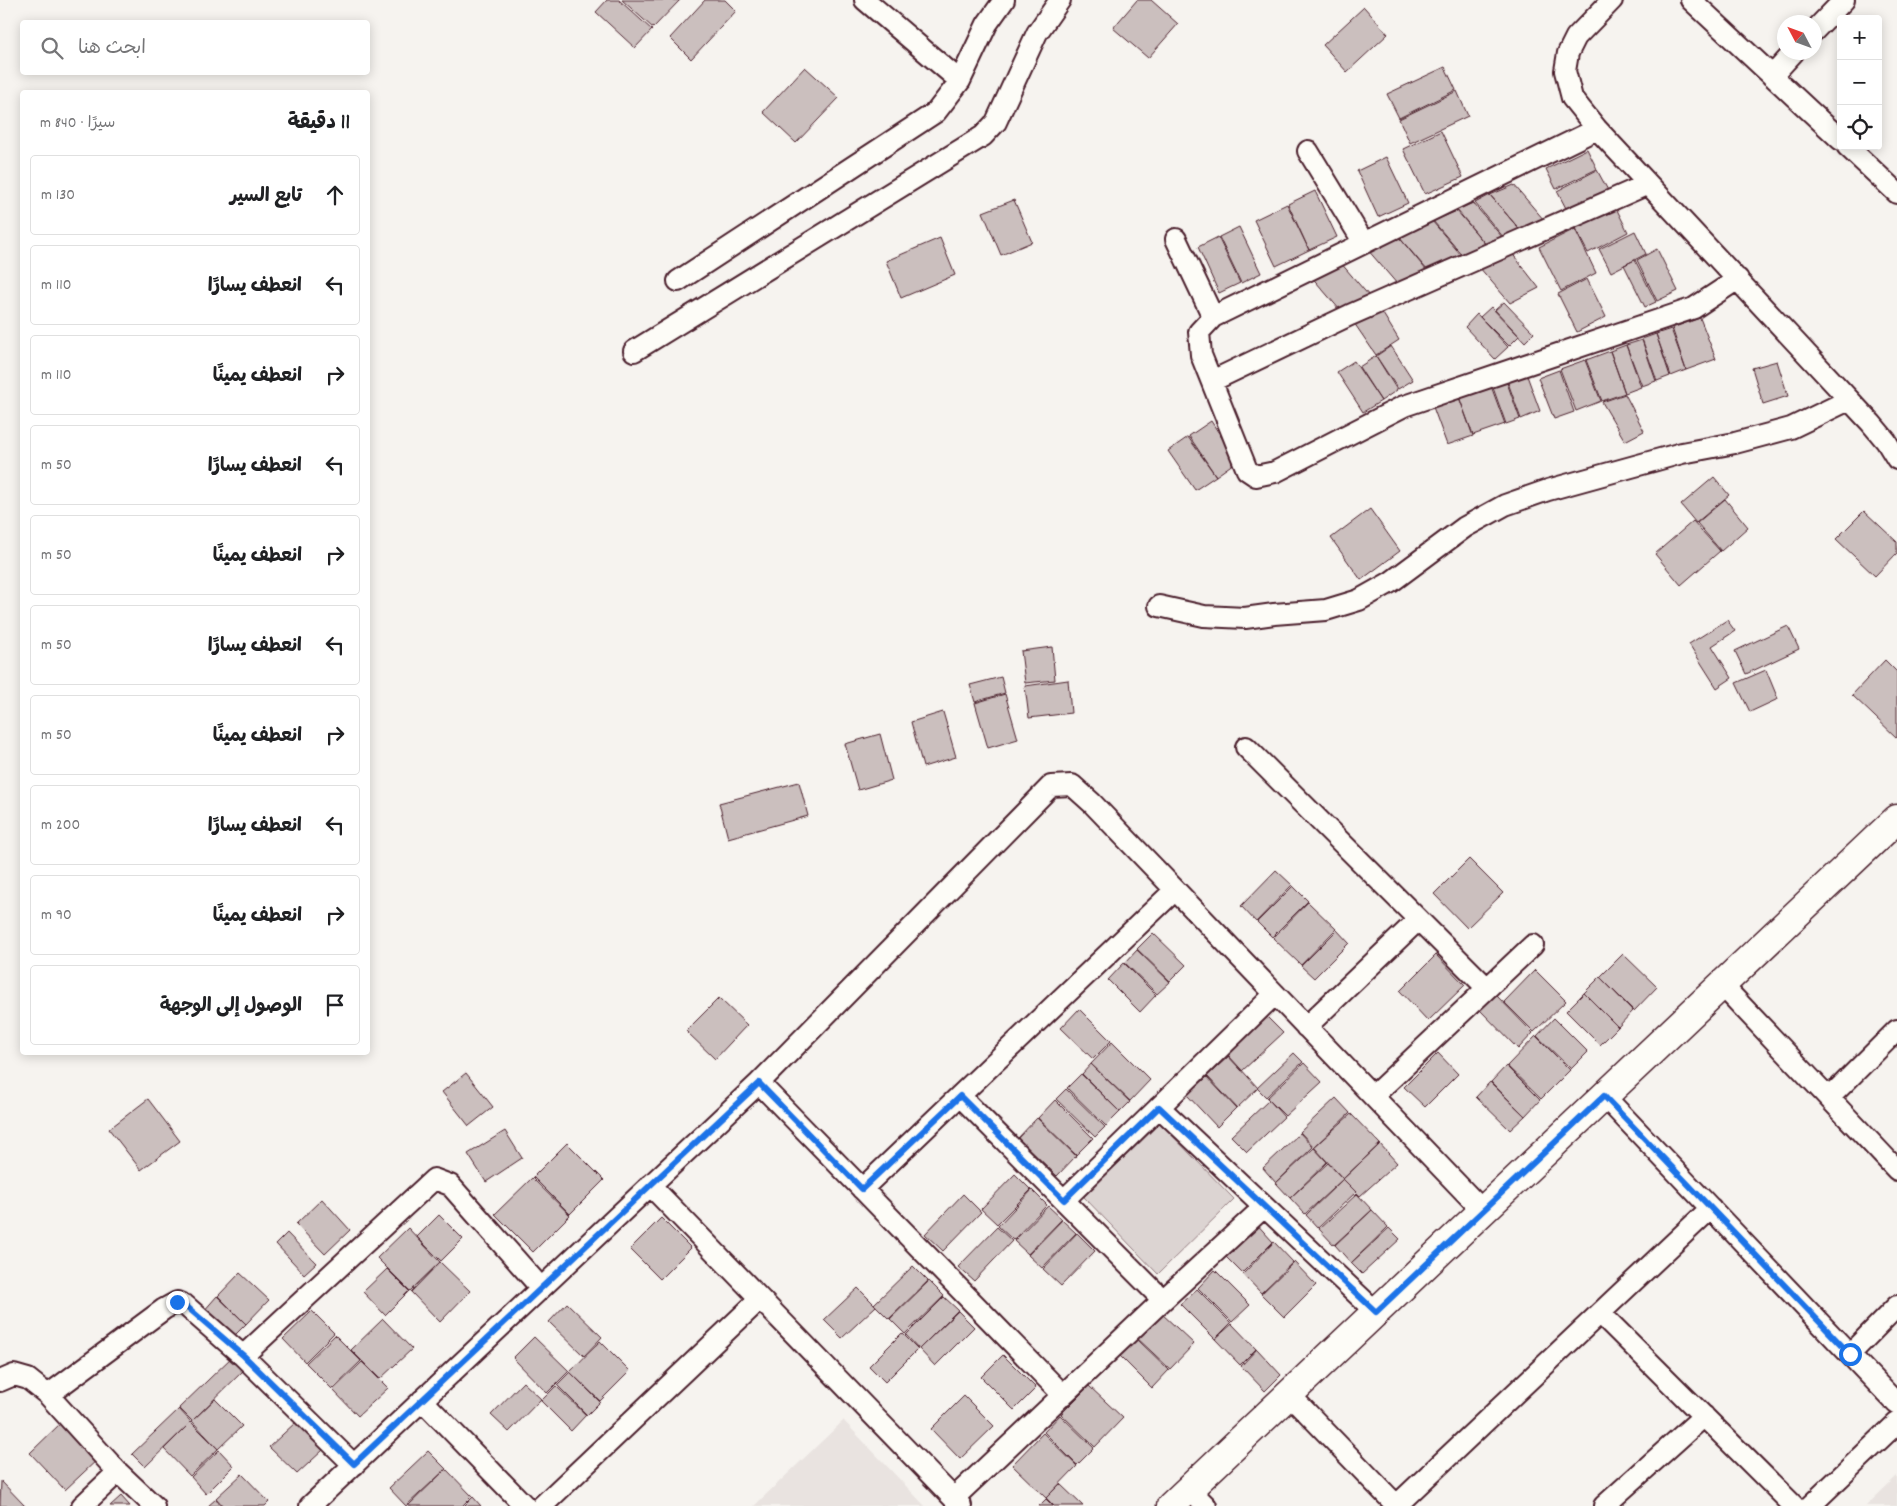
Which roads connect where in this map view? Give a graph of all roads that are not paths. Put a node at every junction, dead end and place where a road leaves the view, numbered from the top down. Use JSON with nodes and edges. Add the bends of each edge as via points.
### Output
{"nodes":[{"id":1,"x":864,"y":0,"type":"edge"},
{"id":2,"x":1004,"y":0,"type":"edge"},
{"id":3,"x":1060,"y":0,"type":"edge"},
{"id":4,"x":1612,"y":0,"type":"edge"},
{"id":5,"x":1691,"y":0,"type":"edge"},
{"id":6,"x":1844,"y":0,"type":"edge"},
{"id":7,"x":1822,"y":23,"type":"edge"},
{"id":8,"x":1787,"y":60,"type":"edge"},
{"id":9,"x":1772,"y":76,"type":"junction"},
{"id":10,"x":960,"y":80,"type":"junction"},
{"id":11,"x":1597,"y":129,"type":"junction"},
{"id":12,"x":1837,"y":136,"type":"edge"},
{"id":13,"x":1851,"y":150,"type":"edge"},
{"id":14,"x":1308,"y":151,"type":"dead end"},
{"id":15,"x":1648,"y":184,"type":"junction"},
{"id":16,"x":1896,"y":192,"type":"edge"},
{"id":17,"x":1176,"y":240,"type":"dead end"},
{"id":18,"x":1364,"y":243,"type":"junction"},
{"id":19,"x":678,"y":280,"type":"dead end"},
{"id":20,"x":1738,"y":280,"type":"junction"},
{"id":21,"x":1213,"y":317,"type":"junction"},
{"id":22,"x":634,"y":352,"type":"dead end"},
{"id":23,"x":1212,"y":381,"type":"junction"},
{"id":24,"x":1849,"y":400,"type":"junction"},
{"id":25,"x":1891,"y":436,"type":"edge"},
{"id":26,"x":1897,"y":459,"type":"edge"},
{"id":27,"x":1158,"y":606,"type":"dead end"},
{"id":28,"x":1246,"y":747,"type":"dead end"},
{"id":29,"x":1897,"y":819,"type":"edge"},
{"id":30,"x":1175,"y":890,"type":"junction"},
{"id":31,"x":1418,"y":920,"type":"junction"},
{"id":32,"x":1532,"y":945,"type":"dead end"},
{"id":33,"x":1722,"y":985,"type":"junction"},
{"id":34,"x":1487,"y":988,"type":"junction"},
{"id":35,"x":1275,"y":994,"type":"junction"},
{"id":36,"x":1306,"y":1027,"type":"junction"},
{"id":37,"x":1897,"y":1030,"type":"edge"},
{"id":38,"x":759,"y":1083,"type":"junction"},
{"id":39,"x":960,"y":1096,"type":"junction"},
{"id":40,"x":1373,"y":1096,"type":"junction"},
{"id":41,"x":1604,"y":1096,"type":"junction"},
{"id":42,"x":1829,"y":1098,"type":"junction"},
{"id":43,"x":1159,"y":1107,"type":"junction"},
{"id":44,"x":1897,"y":1170,"type":"edge"},
{"id":45,"x":650,"y":1186,"type":"junction"},
{"id":46,"x":862,"y":1189,"type":"junction"},
{"id":47,"x":1064,"y":1200,"type":"junction"},
{"id":48,"x":1264,"y":1207,"type":"junction"},
{"id":49,"x":1711,"y":1208,"type":"junction"},
{"id":50,"x":1483,"y":1211,"type":"junction"},
{"id":51,"x":541,"y":1288,"type":"junction"},
{"id":52,"x":760,"y":1299,"type":"junction"},
{"id":53,"x":1163,"y":1300,"type":"junction"},
{"id":54,"x":1897,"y":1306,"type":"edge"},
{"id":55,"x":1376,"y":1312,"type":"junction"},
{"id":56,"x":1600,"y":1313,"type":"junction"},
{"id":57,"x":1850,"y":1354,"type":"junction"},
{"id":58,"x":244,"y":1356,"type":"junction"},
{"id":59,"x":0,"y":1381,"type":"edge"},
{"id":60,"x":1289,"y":1394,"type":"junction"},
{"id":61,"x":48,"y":1395,"type":"junction"},
{"id":62,"x":1063,"y":1395,"type":"junction"},
{"id":63,"x":422,"y":1400,"type":"junction"},
{"id":64,"x":1897,"y":1404,"type":"edge"},
{"id":65,"x":1704,"y":1416,"type":"junction"},
{"id":66,"x":1897,"y":1423,"type":"edge"},
{"id":67,"x":354,"y":1464,"type":"junction"},
{"id":68,"x":118,"y":1472,"type":"junction"},
{"id":69,"x":1189,"y":1500,"type":"edge"},
{"id":70,"x":957,"y":1502,"type":"edge"},
{"id":71,"x":82,"y":1506,"type":"edge"},
{"id":72,"x":154,"y":1506,"type":"edge"},
{"id":73,"x":310,"y":1506,"type":"edge"},
{"id":74,"x":525,"y":1506,"type":"edge"},
{"id":75,"x":542,"y":1506,"type":"edge"},
{"id":76,"x":1397,"y":1506,"type":"edge"},
{"id":77,"x":1604,"y":1506,"type":"edge"},
{"id":78,"x":1794,"y":1506,"type":"edge"},
{"id":79,"x":1810,"y":1506,"type":"edge"}],
"edges":[{"from":1,"to":10,"type":"street"},
{"from":2,"to":10,"type":"street","via":[[987,24]]},
{"from":3,"to":22,"type":"street","via":[[1037,33],[996,122],[983,136]]},
{"from":4,"to":11,"type":"street","via":[[1576,37],[1568,53],[1565,71],[1572,98]]},
{"from":5,"to":9,"type":"street"},
{"from":6,"to":7,"type":"street"},
{"from":8,"to":9,"type":"street"},
{"from":9,"to":12,"type":"street"},
{"from":10,"to":19,"type":"street","via":[[936,112]]},
{"from":11,"to":15,"type":"street"},
{"from":11,"to":18,"type":"street"},
{"from":13,"to":16,"type":"street"},
{"from":14,"to":18,"type":"street"},
{"from":15,"to":20,"type":"street"},
{"from":15,"to":23,"type":"street","via":[[1350,315]]},
{"from":17,"to":21,"type":"street"},
{"from":18,"to":21,"type":"street"},
{"from":20,"to":23,"type":"street","via":[[1694,308],[1404,406],[1275,472],[1256,476],[1247,470]]},
{"from":20,"to":24,"type":"street"},
{"from":21,"to":23,"type":"street","via":[[1199,332],[1201,355]]},
{"from":24,"to":25,"type":"street"},
{"from":24,"to":27,"type":"street","via":[[1791,428],[1682,453],[1505,505],[1465,526],[1391,582],[1359,600],[1326,610],[1245,618],[1204,616]]},
{"from":25,"to":26,"type":"street"},
{"from":28,"to":31,"type":"street"},
{"from":29,"to":33,"type":"street"},
{"from":30,"to":35,"type":"street"},
{"from":30,"to":38,"type":"street","via":[[1072,785],[1051,786]]},
{"from":30,"to":39,"type":"street"},
{"from":31,"to":34,"type":"street"},
{"from":31,"to":36,"type":"street"},
{"from":32,"to":34,"type":"street"},
{"from":33,"to":41,"type":"street"},
{"from":33,"to":42,"type":"street"},
{"from":34,"to":40,"type":"street"},
{"from":35,"to":36,"type":"street"},
{"from":35,"to":43,"type":"street"},
{"from":36,"to":40,"type":"street"},
{"from":37,"to":42,"type":"street"},
{"from":38,"to":45,"type":"street"},
{"from":38,"to":46,"type":"street"},
{"from":39,"to":46,"type":"street"},
{"from":39,"to":47,"type":"street"},
{"from":40,"to":50,"type":"street"},
{"from":41,"to":49,"type":"street"},
{"from":41,"to":50,"type":"street"},
{"from":42,"to":44,"type":"street"},
{"from":43,"to":47,"type":"street"},
{"from":43,"to":48,"type":"street"},
{"from":45,"to":51,"type":"street"},
{"from":45,"to":52,"type":"street"},
{"from":46,"to":62,"type":"street"},
{"from":47,"to":53,"type":"street"},
{"from":48,"to":53,"type":"street"},
{"from":48,"to":55,"type":"street"},
{"from":49,"to":56,"type":"street"},
{"from":49,"to":57,"type":"street"},
{"from":50,"to":55,"type":"street"},
{"from":51,"to":58,"type":"street","via":[[450,1185],[434,1179]]},
{"from":51,"to":63,"type":"street"},
{"from":52,"to":70,"type":"street"},
{"from":52,"to":75,"type":"street"},
{"from":53,"to":62,"type":"street"},
{"from":54,"to":57,"type":"street"},
{"from":55,"to":60,"type":"street"},
{"from":56,"to":65,"type":"street"},
{"from":56,"to":76,"type":"street"},
{"from":57,"to":64,"type":"street"},
{"from":58,"to":61,"type":"street","via":[[186,1306],[177,1302]]},
{"from":58,"to":67,"type":"street"},
{"from":59,"to":61,"type":"street","via":[[14,1375],[28,1379]]},
{"from":60,"to":69,"type":"street"},
{"from":60,"to":76,"type":"street"},
{"from":61,"to":68,"type":"street"},
{"from":62,"to":70,"type":"street"},
{"from":63,"to":67,"type":"street"},
{"from":63,"to":74,"type":"street"},
{"from":65,"to":77,"type":"street"},
{"from":65,"to":78,"type":"street"},
{"from":66,"to":79,"type":"street"},
{"from":67,"to":73,"type":"street"},
{"from":68,"to":71,"type":"street"},
{"from":68,"to":72,"type":"street"}]}
